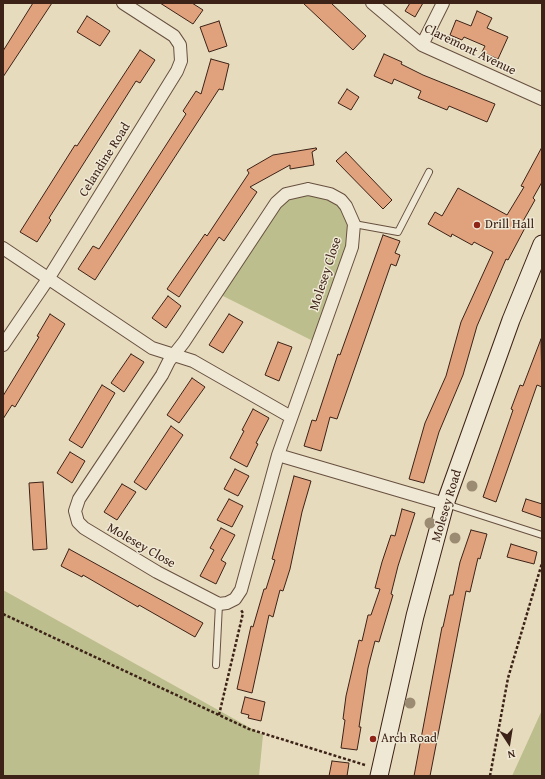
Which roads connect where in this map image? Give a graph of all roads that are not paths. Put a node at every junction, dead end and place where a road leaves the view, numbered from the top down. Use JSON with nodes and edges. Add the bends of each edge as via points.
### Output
{"nodes":[{"id":1,"x":123,"y":3,"type":"edge"},
{"id":2,"x":372,"y":3,"type":"edge"},
{"id":3,"x":443,"y":3,"type":"edge"},
{"id":4,"x":422,"y":45,"type":"junction"},
{"id":5,"x":542,"y":99,"type":"edge"},
{"id":6,"x":429,"y":172,"type":"dead end"},
{"id":7,"x":354,"y":224,"type":"junction"},
{"id":8,"x":542,"y":244,"type":"edge"},
{"id":9,"x":3,"y":248,"type":"edge"},
{"id":10,"x":48,"y":279,"type":"junction"},
{"id":11,"x":3,"y":346,"type":"edge"},
{"id":12,"x":175,"y":356,"type":"junction"},
{"id":13,"x":291,"y":417,"type":"junction"},
{"id":14,"x":278,"y":455,"type":"junction"},
{"id":15,"x":446,"y":504,"type":"junction"},
{"id":16,"x":542,"y":535,"type":"edge"},
{"id":17,"x":219,"y":604,"type":"junction"},
{"id":18,"x":216,"y":665,"type":"dead end"},
{"id":19,"x":380,"y":773,"type":"edge"}],
"edges":[{"from":1,"to":10,"type":"street","name":"Celandine Road","via":[[174,36],[180,45],[181,61]]},
{"from":2,"to":4,"type":"street","name":"Claremont Avenue"},
{"from":3,"to":4,"type":"street"},
{"from":4,"to":5,"type":"street","name":"Claremont Avenue"},
{"from":6,"to":7,"type":"lane","via":[[398,232]]},
{"from":7,"to":12,"type":"street","name":"Molesey Close","via":[[346,206],[330,194],[308,189],[286,194],[268,214]]},
{"from":7,"to":13,"type":"street","name":"Molesey Close","via":[[352,247]]},
{"from":8,"to":15,"type":"street","name":"Molesey Road","via":[[511,320]]},
{"from":9,"to":10,"type":"street"},
{"from":10,"to":11,"type":"street","name":"Celandine Road"},
{"from":10,"to":12,"type":"street","via":[[152,348]]},
{"from":12,"to":13,"type":"street","via":[[193,361]]},
{"from":12,"to":17,"type":"street","name":"Molesey Close","via":[[169,361],[79,499],[75,511],[78,522],[84,528],[157,572]]},
{"from":13,"to":14,"type":"street","name":"Molesey Close"},
{"from":14,"to":15,"type":"street"},
{"from":14,"to":17,"type":"street","name":"Molesey Close","via":[[241,590],[235,599]]},
{"from":15,"to":16,"type":"lane"},
{"from":15,"to":19,"type":"street","name":"Molesey Road","via":[[415,616]]},
{"from":17,"to":18,"type":"lane"}]}
